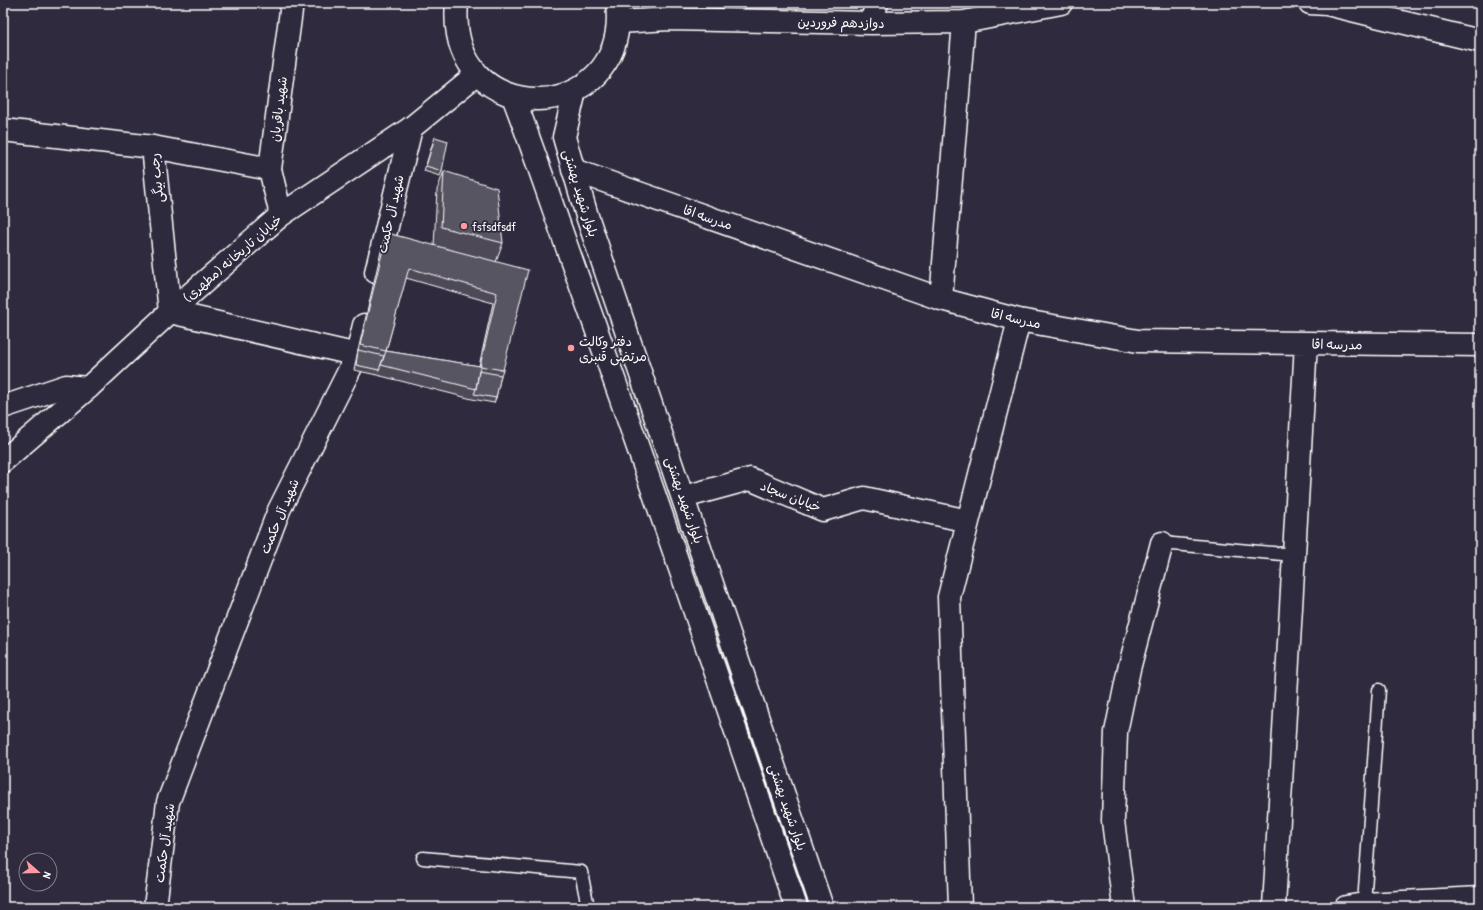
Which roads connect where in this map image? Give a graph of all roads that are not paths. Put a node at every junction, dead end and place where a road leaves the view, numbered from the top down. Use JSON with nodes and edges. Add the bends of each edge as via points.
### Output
{"nodes":[{"id":1,"x":292,"y":3,"type":"edge"},
{"id":2,"x":457,"y":3,"type":"edge"},
{"id":3,"x":1061,"y":3,"type":"edge"},
{"id":4,"x":1310,"y":3,"type":"edge"},
{"id":5,"x":618,"y":12,"type":"edge"},
{"id":6,"x":874,"y":13,"type":"edge"},
{"id":7,"x":964,"y":22,"type":"junction"},
{"id":8,"x":1480,"y":41,"type":"edge"},
{"id":9,"x":477,"y":74,"type":"junction"},
{"id":10,"x":575,"y":91,"type":"junction"},
{"id":11,"x":513,"y":96,"type":"junction"},
{"id":12,"x":411,"y":128,"type":"junction"},
{"id":13,"x":3,"y":130,"type":"edge"},
{"id":14,"x":153,"y":147,"type":"junction"},
{"id":15,"x":270,"y":169,"type":"junction"},
{"id":16,"x":573,"y":170,"type":"junction"},
{"id":17,"x":280,"y":215,"type":"junction"},
{"id":18,"x":941,"y":299,"type":"junction"},
{"id":19,"x":170,"y":312,"type":"junction"},
{"id":20,"x":1019,"y":320,"type":"junction"},
{"id":21,"x":1306,"y":343,"type":"junction"},
{"id":22,"x":1480,"y":345,"type":"edge"},
{"id":23,"x":357,"y":355,"type":"junction"},
{"id":24,"x":390,"y":363,"type":"edge"},
{"id":25,"x":88,"y":388,"type":"junction"},
{"id":26,"x":3,"y":407,"type":"edge"},
{"id":27,"x":3,"y":462,"type":"edge"},
{"id":28,"x":684,"y":497,"type":"junction"},
{"id":29,"x":968,"y":521,"type":"junction"},
{"id":30,"x":1162,"y":543,"type":"joint"},
{"id":31,"x":1294,"y":555,"type":"junction"},
{"id":32,"x":1379,"y":690,"type":"dead end"},
{"id":33,"x":423,"y":858,"type":"dead end"},
{"id":34,"x":1480,"y":898,"type":"edge"},
{"id":35,"x":1355,"y":905,"type":"edge"},
{"id":36,"x":155,"y":907,"type":"edge"},
{"id":37,"x":588,"y":907,"type":"edge"},
{"id":38,"x":796,"y":907,"type":"edge"},
{"id":39,"x":822,"y":907,"type":"edge"},
{"id":40,"x":960,"y":907,"type":"edge"},
{"id":41,"x":1124,"y":907,"type":"edge"},
{"id":42,"x":1274,"y":907,"type":"edge"}],
"edges":[{"from":1,"to":15,"type":"street","name":"شهید باقریان"},
{"from":2,"to":9,"type":"street","via":[[455,21],[458,40]]},
{"from":3,"to":7,"type":"street","name":"دوازدهم فروردین"},
{"from":4,"to":8,"type":"street","via":[[1327,4]]},
{"from":5,"to":6,"type":"street","name":"دوازدهم فروردین","via":[[669,19]]},
{"from":5,"to":10,"type":"street","via":[[615,43],[606,62],[592,78]]},
{"from":6,"to":7,"type":"street","name":"دوازدهم فروردین"},
{"from":7,"to":18,"type":"street"},
{"from":9,"to":11,"type":"street","via":[[493,88]]},
{"from":9,"to":12,"type":"street","name":"خیابان تاریخانه (مطهری)"},
{"from":10,"to":11,"type":"street","via":[[555,98],[534,100]]},
{"from":10,"to":16,"type":"street","name":"بلوار شهید بهشتی","via":[[564,136]]},
{"from":11,"to":38,"type":"street","name":"بلوار شهید بهشتی","via":[[660,508]]},
{"from":12,"to":17,"type":"street","name":"خیابان تاریخانه (مطهری)"},
{"from":12,"to":23,"type":"street","name":"شهید آل حکمت"},
{"from":13,"to":14,"type":"street","name":"رجب بیگی"},
{"from":14,"to":15,"type":"street"},
{"from":14,"to":19,"type":"street","name":"رجب بیگی"},
{"from":15,"to":17,"type":"street","name":"شهید باقریان"},
{"from":16,"to":18,"type":"street","name":"مدرسه اقا"},
{"from":16,"to":28,"type":"street","name":"بلوار شهید بهشتی"},
{"from":17,"to":19,"type":"street","name":"خیابان تاریخانه (مطهری)"},
{"from":18,"to":20,"type":"street","name":"مدرسه اقا"},
{"from":19,"to":23,"type":"street"},
{"from":19,"to":25,"type":"street","name":"خیابان تاریخانه (مطهری)"},
{"from":20,"to":21,"type":"street","name":"مدرسه اقا","via":[[1138,341]]},
{"from":20,"to":29,"type":"street"},
{"from":21,"to":22,"type":"street","name":"مدرسه اقا"},
{"from":21,"to":31,"type":"street"},
{"from":23,"to":24,"type":"street"},
{"from":23,"to":36,"type":"street","name":"شهید آل حکمت","via":[[279,510],[168,802]]},
{"from":25,"to":26,"type":"street","via":[[66,386]]},
{"from":25,"to":27,"type":"street","name":"خیابان تاریخانه (مطهری)"},
{"from":28,"to":29,"type":"street","name":"خیابان سجاد","via":[[750,480],[823,510],[864,498]]},
{"from":28,"to":39,"type":"street","name":"بلوار شهید بهشتی"},
{"from":29,"to":40,"type":"street","via":[[949,597]]},
{"from":30,"to":31,"type":"lane"},
{"from":30,"to":41,"type":"street","via":[[1129,669],[1116,732],[1113,821]]},
{"from":31,"to":42,"type":"street"},
{"from":32,"to":35,"type":"lane"},
{"from":33,"to":37,"type":"lane","via":[[581,872]]},
{"from":34,"to":35,"type":"street"}]}
